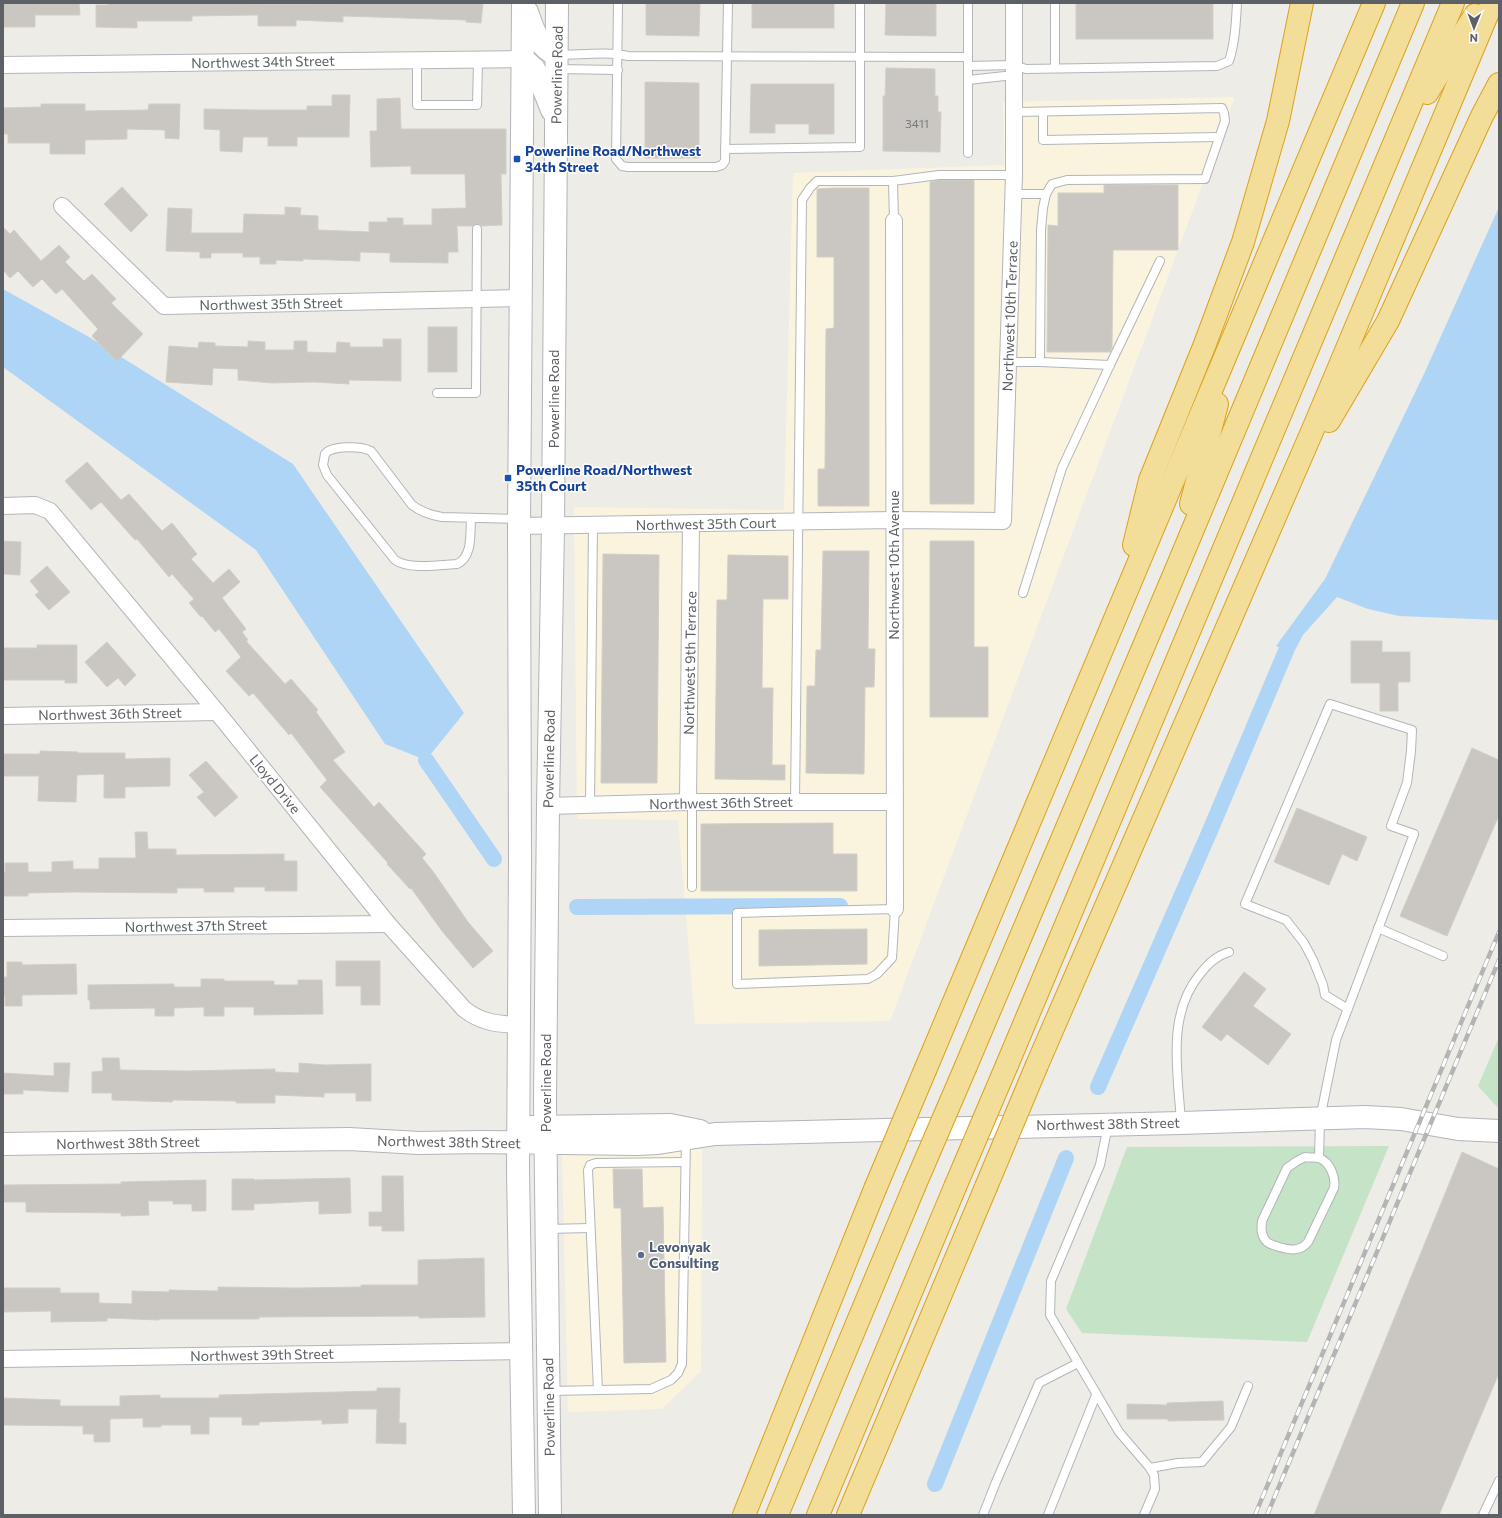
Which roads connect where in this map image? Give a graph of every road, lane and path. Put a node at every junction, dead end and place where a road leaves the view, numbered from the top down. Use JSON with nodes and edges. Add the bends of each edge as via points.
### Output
{"nodes":[{"id":1,"x":523,"y":3,"type":"edge"},
{"id":2,"x":558,"y":3,"type":"edge"},
{"id":3,"x":618,"y":3,"type":"edge"},
{"id":4,"x":728,"y":3,"type":"edge"},
{"id":5,"x":860,"y":3,"type":"edge"},
{"id":6,"x":968,"y":3,"type":"edge"},
{"id":7,"x":1014,"y":3,"type":"edge"},
{"id":8,"x":1055,"y":3,"type":"edge"},
{"id":9,"x":1236,"y":3,"type":"edge"},
{"id":10,"x":1302,"y":3,"type":"edge"},
{"id":11,"x":1374,"y":3,"type":"edge"},
{"id":12,"x":1413,"y":3,"type":"edge"},
{"id":13,"x":1453,"y":3,"type":"edge"},
{"id":14,"x":1482,"y":3,"type":"edge"},
{"id":15,"x":1492,"y":3,"type":"edge"},
{"id":16,"x":618,"y":54,"type":"junction"},
{"id":17,"x":726,"y":56,"type":"junction"},
{"id":18,"x":860,"y":56,"type":"junction"},
{"id":19,"x":968,"y":57,"type":"junction"},
{"id":20,"x":523,"y":59,"type":"junction"},
{"id":21,"x":418,"y":60,"type":"junction"},
{"id":22,"x":478,"y":60,"type":"junction"},
{"id":23,"x":557,"y":62,"type":"junction"},
{"id":24,"x":3,"y":65,"type":"edge"},
{"id":25,"x":968,"y":66,"type":"junction"},
{"id":26,"x":1055,"y":68,"type":"junction"},
{"id":27,"x":618,"y":70,"type":"junction"},
{"id":28,"x":1014,"y":70,"type":"junction"},
{"id":29,"x":968,"y":80,"type":"junction"},
{"id":30,"x":1499,"y":84,"type":"edge"},
{"id":31,"x":1014,"y":112,"type":"junction"},
{"id":32,"x":1043,"y":112,"type":"junction"},
{"id":33,"x":556,"y":121,"type":"junction"},
{"id":34,"x":1219,"y":136,"type":"junction"},
{"id":35,"x":725,"y":149,"type":"junction"},
{"id":36,"x":968,"y":153,"type":"dead end"},
{"id":37,"x":1390,"y":154,"type":"junction"},
{"id":38,"x":1014,"y":175,"type":"junction"},
{"id":39,"x":893,"y":181,"type":"junction"},
{"id":40,"x":1014,"y":194,"type":"junction"},
{"id":41,"x":1046,"y":194,"type":"junction"},
{"id":42,"x":62,"y":206,"type":"dead end"},
{"id":43,"x":894,"y":221,"type":"joint"},
{"id":44,"x":477,"y":229,"type":"dead end"},
{"id":45,"x":1160,"y":261,"type":"dead end"},
{"id":46,"x":521,"y":298,"type":"junction"},
{"id":47,"x":476,"y":299,"type":"junction"},
{"id":48,"x":1236,"y":330,"type":"junction"},
{"id":49,"x":1008,"y":362,"type":"junction"},
{"id":50,"x":1040,"y":362,"type":"junction"},
{"id":51,"x":1110,"y":365,"type":"junction"},
{"id":52,"x":437,"y":393,"type":"dead end"},
{"id":53,"x":3,"y":506,"type":"edge"},
{"id":54,"x":1279,"y":507,"type":"junction"},
{"id":55,"x":471,"y":518,"type":"junction"},
{"id":56,"x":894,"y":520,"type":"junction"},
{"id":57,"x":798,"y":522,"type":"junction"},
{"id":58,"x":519,"y":523,"type":"junction"},
{"id":59,"x":691,"y":524,"type":"junction"},
{"id":60,"x":594,"y":526,"type":"junction"},
{"id":61,"x":554,"y":527,"type":"junction"},
{"id":62,"x":1173,"y":577,"type":"junction"},
{"id":63,"x":1023,"y":593,"type":"dead end"},
{"id":64,"x":1116,"y":615,"type":"junction"},
{"id":65,"x":217,"y":712,"type":"junction"},
{"id":66,"x":3,"y":716,"type":"edge"},
{"id":67,"x":690,"y":802,"type":"junction"},
{"id":68,"x":795,"y":802,"type":"junction"},
{"id":69,"x":895,"y":802,"type":"junction"},
{"id":70,"x":590,"y":805,"type":"junction"},
{"id":71,"x":548,"y":806,"type":"junction"},
{"id":72,"x":692,"y":887,"type":"dead end"},
{"id":73,"x":895,"y":909,"type":"junction"},
{"id":74,"x":388,"y":924,"type":"junction"},
{"id":75,"x":3,"y":928,"type":"edge"},
{"id":76,"x":1378,"y":928,"type":"junction"},
{"id":77,"x":1229,"y":952,"type":"dead end"},
{"id":78,"x":1443,"y":956,"type":"dead end"},
{"id":79,"x":1348,"y":1009,"type":"junction"},
{"id":80,"x":519,"y":1025,"type":"junction"},
{"id":81,"x":1320,"y":1118,"type":"junction"},
{"id":82,"x":1181,"y":1123,"type":"junction"},
{"id":83,"x":1108,"y":1124,"type":"junction"},
{"id":84,"x":1499,"y":1131,"type":"edge"},
{"id":85,"x":715,"y":1134,"type":"junction"},
{"id":86,"x":518,"y":1135,"type":"junction"},
{"id":87,"x":545,"y":1135,"type":"junction"},
{"id":88,"x":686,"y":1138,"type":"junction"},
{"id":89,"x":3,"y":1144,"type":"edge"},
{"id":90,"x":1319,"y":1158,"type":"junction"},
{"id":91,"x":685,"y":1162,"type":"junction"},
{"id":92,"x":590,"y":1228,"type":"junction"},
{"id":93,"x":547,"y":1229,"type":"junction"},
{"id":94,"x":521,"y":1351,"type":"junction"},
{"id":95,"x":3,"y":1359,"type":"edge"},
{"id":96,"x":1078,"y":1363,"type":"junction"},
{"id":97,"x":1248,"y":1386,"type":"dead end"},
{"id":98,"x":598,"y":1390,"type":"junction"},
{"id":99,"x":549,"y":1391,"type":"junction"},
{"id":100,"x":1096,"y":1395,"type":"junction"},
{"id":101,"x":1150,"y":1468,"type":"junction"},
{"id":102,"x":1499,"y":1481,"type":"edge"},
{"id":103,"x":524,"y":1515,"type":"edge"},
{"id":104,"x":550,"y":1515,"type":"edge"},
{"id":105,"x":744,"y":1515,"type":"edge"},
{"id":106,"x":777,"y":1515,"type":"edge"},
{"id":107,"x":818,"y":1515,"type":"edge"},
{"id":108,"x":848,"y":1515,"type":"edge"},
{"id":109,"x":983,"y":1515,"type":"edge"},
{"id":110,"x":1048,"y":1515,"type":"edge"},
{"id":111,"x":1144,"y":1515,"type":"edge"},
{"id":112,"x":1483,"y":1515,"type":"edge"}],
"edges":[{"from":1,"to":20,"type":"main road","name":"Powerline Road"},
{"from":1,"to":23,"type":"main road","via":[[537,38]]},
{"from":2,"to":23,"type":"main road","name":"Powerline Road"},
{"from":3,"to":16,"type":"lane"},
{"from":4,"to":17,"type":"lane"},
{"from":5,"to":18,"type":"lane"},
{"from":6,"to":19,"type":"lane"},
{"from":7,"to":28,"type":"street","name":"Northwest 10th Terrace"},
{"from":8,"to":26,"type":"lane"},
{"from":9,"to":26,"type":"lane","via":[[1231,54],[1223,65]]},
{"from":10,"to":64,"type":"highway","via":[[1278,121],[1243,242],[1150,480]]},
{"from":11,"to":48,"type":"highway"},
{"from":12,"to":62,"type":"highway"},
{"from":13,"to":37,"type":"highway"},
{"from":14,"to":37,"type":"highway"},
{"from":15,"to":54,"type":"highway"},
{"from":16,"to":17,"type":"lane"},
{"from":16,"to":23,"type":"lane"},
{"from":16,"to":27,"type":"lane"},
{"from":17,"to":18,"type":"lane"},
{"from":17,"to":35,"type":"lane"},
{"from":18,"to":19,"type":"lane"},
{"from":18,"to":35,"type":"lane","via":[[860,147]]},
{"from":19,"to":25,"type":"lane"},
{"from":20,"to":22,"type":"street","name":"Northwest 34th Street"},
{"from":20,"to":33,"type":"main road","via":[[534,69],[540,80]]},
{"from":20,"to":46,"type":"main road","name":"Powerline Road"},
{"from":21,"to":22,"type":"street","name":"Northwest 34th Street"},
{"from":21,"to":22,"type":"lane","via":[[417,105],[476,105]]},
{"from":21,"to":24,"type":"street","name":"Northwest 34th Street"},
{"from":23,"to":27,"type":"lane"},
{"from":23,"to":33,"type":"main road","name":"Powerline Road"},
{"from":25,"to":28,"type":"lane"},
{"from":25,"to":29,"type":"lane"},
{"from":26,"to":28,"type":"lane"},
{"from":27,"to":35,"type":"lane","via":[[616,159],[622,166],[716,167],[725,161]]},
{"from":28,"to":29,"type":"lane"},
{"from":28,"to":31,"type":"street","name":"Northwest 10th Terrace"},
{"from":29,"to":36,"type":"lane"},
{"from":30,"to":54,"type":"highway","via":[[1388,321]]},
{"from":31,"to":32,"type":"lane"},
{"from":31,"to":38,"type":"street","name":"Northwest 10th Terrace"},
{"from":32,"to":34,"type":"lane","via":[[1043,140]]},
{"from":32,"to":34,"type":"lane","via":[[1222,108],[1225,121]]},
{"from":33,"to":61,"type":"main road","name":"Powerline Road"},
{"from":34,"to":41,"type":"lane","via":[[1205,179],[1067,180],[1052,184]]},
{"from":37,"to":107,"type":"highway","bridge":true},
{"from":38,"to":39,"type":"lane","via":[[939,175]]},
{"from":38,"to":40,"type":"street","name":"Northwest 10th Terrace"},
{"from":39,"to":43,"type":"lane"},
{"from":39,"to":57,"type":"lane","via":[[817,181],[802,200]]},
{"from":40,"to":41,"type":"lane"},
{"from":40,"to":49,"type":"street","name":"Northwest 10th Terrace"},
{"from":41,"to":50,"type":"lane","via":[[1041,230]]},
{"from":42,"to":47,"type":"street","name":"Northwest 35th Street","via":[[164,306]]},
{"from":43,"to":56,"type":"street","name":"Northwest 10th Avenue"},
{"from":44,"to":47,"type":"lane"},
{"from":45,"to":51,"type":"lane"},
{"from":46,"to":47,"type":"street","name":"Northwest 35th Street"},
{"from":46,"to":58,"type":"main road","name":"Powerline Road"},
{"from":47,"to":52,"type":"lane","via":[[476,393]]},
{"from":48,"to":62,"type":"highway"},
{"from":48,"to":64,"type":"highway"},
{"from":49,"to":50,"type":"lane"},
{"from":49,"to":56,"type":"street","name":"Northwest 10th Terrace","via":[[1003,521]]},
{"from":50,"to":51,"type":"lane"},
{"from":51,"to":63,"type":"lane","via":[[1062,468]]},
{"from":53,"to":65,"type":"street","name":"Lloyd Drive","via":[[35,505],[50,511]]},
{"from":54,"to":108,"type":"highway","bridge":true,"via":[[1037,1065]]},
{"from":55,"to":55,"type":"lane","via":[[442,517],[421,512],[412,505],[367,449],[332,449],[325,454],[323,465],[327,475],[400,563],[411,566],[463,562],[468,553]]},
{"from":55,"to":58,"type":"lane"},
{"from":56,"to":57,"type":"street","name":"Northwest 35th Court"},
{"from":56,"to":69,"type":"street","name":"Northwest 10th Avenue"},
{"from":57,"to":59,"type":"street","name":"Northwest 35th Court"},
{"from":57,"to":68,"type":"lane"},
{"from":58,"to":61,"type":"street","name":"Northwest 35th Court"},
{"from":58,"to":80,"type":"main road","name":"Powerline Road"},
{"from":59,"to":60,"type":"street","name":"Northwest 35th Court"},
{"from":59,"to":67,"type":"street","name":"Northwest 9th Terrace"},
{"from":60,"to":61,"type":"street","name":"Northwest 35th Court"},
{"from":60,"to":70,"type":"lane"},
{"from":61,"to":71,"type":"main road","name":"Powerline Road"},
{"from":62,"to":106,"type":"highway","bridge":true},
{"from":64,"to":105,"type":"highway","bridge":true,"via":[[875,1189]]},
{"from":65,"to":66,"type":"street","name":"Northwest 36th Street"},
{"from":65,"to":74,"type":"street","name":"Lloyd Drive"},
{"from":67,"to":68,"type":"street","name":"Northwest 36th Street"},
{"from":67,"to":70,"type":"street","name":"Northwest 36th Street"},
{"from":67,"to":72,"type":"lane"},
{"from":68,"to":69,"type":"street","name":"Northwest 36th Street"},
{"from":69,"to":73,"type":"street","name":"Northwest 10th Avenue"},
{"from":70,"to":71,"type":"street","name":"Northwest 36th Street"},
{"from":71,"to":87,"type":"main road","name":"Powerline Road"},
{"from":73,"to":73,"type":"lane","via":[[737,913],[737,984],[868,979],[877,974],[892,958]]},
{"from":74,"to":75,"type":"street","name":"Northwest 37th Street"},
{"from":74,"to":80,"type":"street","name":"Lloyd Drive","via":[[470,1014],[490,1023]]},
{"from":76,"to":78,"type":"lane"},
{"from":76,"to":79,"type":"lane"},
{"from":76,"to":79,"type":"lane","via":[[1414,834],[1391,826],[1407,783],[1412,730],[1330,704],[1245,904],[1286,920],[1304,943],[1313,960],[1325,996]]},
{"from":77,"to":82,"type":"lane","via":[[1219,955],[1210,962],[1192,984],[1182,1009],[1176,1037]]},
{"from":79,"to":81,"type":"lane","via":[[1336,1040]]},
{"from":80,"to":86,"type":"main road","name":"Powerline Road"},
{"from":81,"to":82,"type":"main road","name":"Northwest 38th Street"},
{"from":81,"to":84,"type":"main road","name":"Northwest 38th Street","via":[[1401,1119],[1458,1129]]},
{"from":81,"to":90,"type":"lane"},
{"from":82,"to":83,"type":"main road","name":"Northwest 38th Street"},
{"from":83,"to":85,"type":"main road","name":"Northwest 38th Street"},
{"from":83,"to":96,"type":"lane","via":[[1100,1165],[1051,1281],[1050,1315]]},
{"from":85,"to":87,"type":"main road","name":"Northwest 38th Street","via":[[670,1125]]},
{"from":85,"to":88,"type":"main road","name":"Northwest 38th Street"},
{"from":86,"to":87,"type":"main road","name":"Northwest 38th Street"},
{"from":86,"to":89,"type":"main road","name":"Northwest 38th Street","via":[[405,1129],[349,1139]]},
{"from":86,"to":94,"type":"main road","name":"Powerline Road"},
{"from":87,"to":88,"type":"main road","name":"Northwest 38th Street","via":[[636,1144]]},
{"from":87,"to":93,"type":"main road","name":"Powerline Road"},
{"from":88,"to":91,"type":"lane"},
{"from":90,"to":90,"type":"lane","via":[[1327,1163],[1335,1180],[1334,1188],[1308,1242],[1304,1247],[1290,1250],[1268,1243],[1263,1236],[1262,1221],[1287,1168],[1306,1157]]},
{"from":91,"to":92,"type":"lane","via":[[590,1165]]},
{"from":91,"to":98,"type":"lane","via":[[682,1364],[671,1380],[651,1389]]},
{"from":92,"to":93,"type":"lane"},
{"from":92,"to":98,"type":"lane"},
{"from":93,"to":99,"type":"main road","name":"Powerline Road"},
{"from":94,"to":95,"type":"street","name":"Northwest 39th Street"},
{"from":94,"to":103,"type":"main road","name":"Powerline Road"},
{"from":96,"to":100,"type":"lane"},
{"from":96,"to":109,"type":"lane","via":[[1039,1383]]},
{"from":97,"to":101,"type":"lane","via":[[1231,1428],[1202,1462]]},
{"from":98,"to":99,"type":"lane"},
{"from":99,"to":104,"type":"main road","name":"Powerline Road"},
{"from":100,"to":101,"type":"lane","via":[[1119,1432]]},
{"from":100,"to":110,"type":"lane"},
{"from":101,"to":111,"type":"lane","via":[[1154,1475],[1155,1489]]},
{"from":102,"to":112,"type":"lane"}]}
